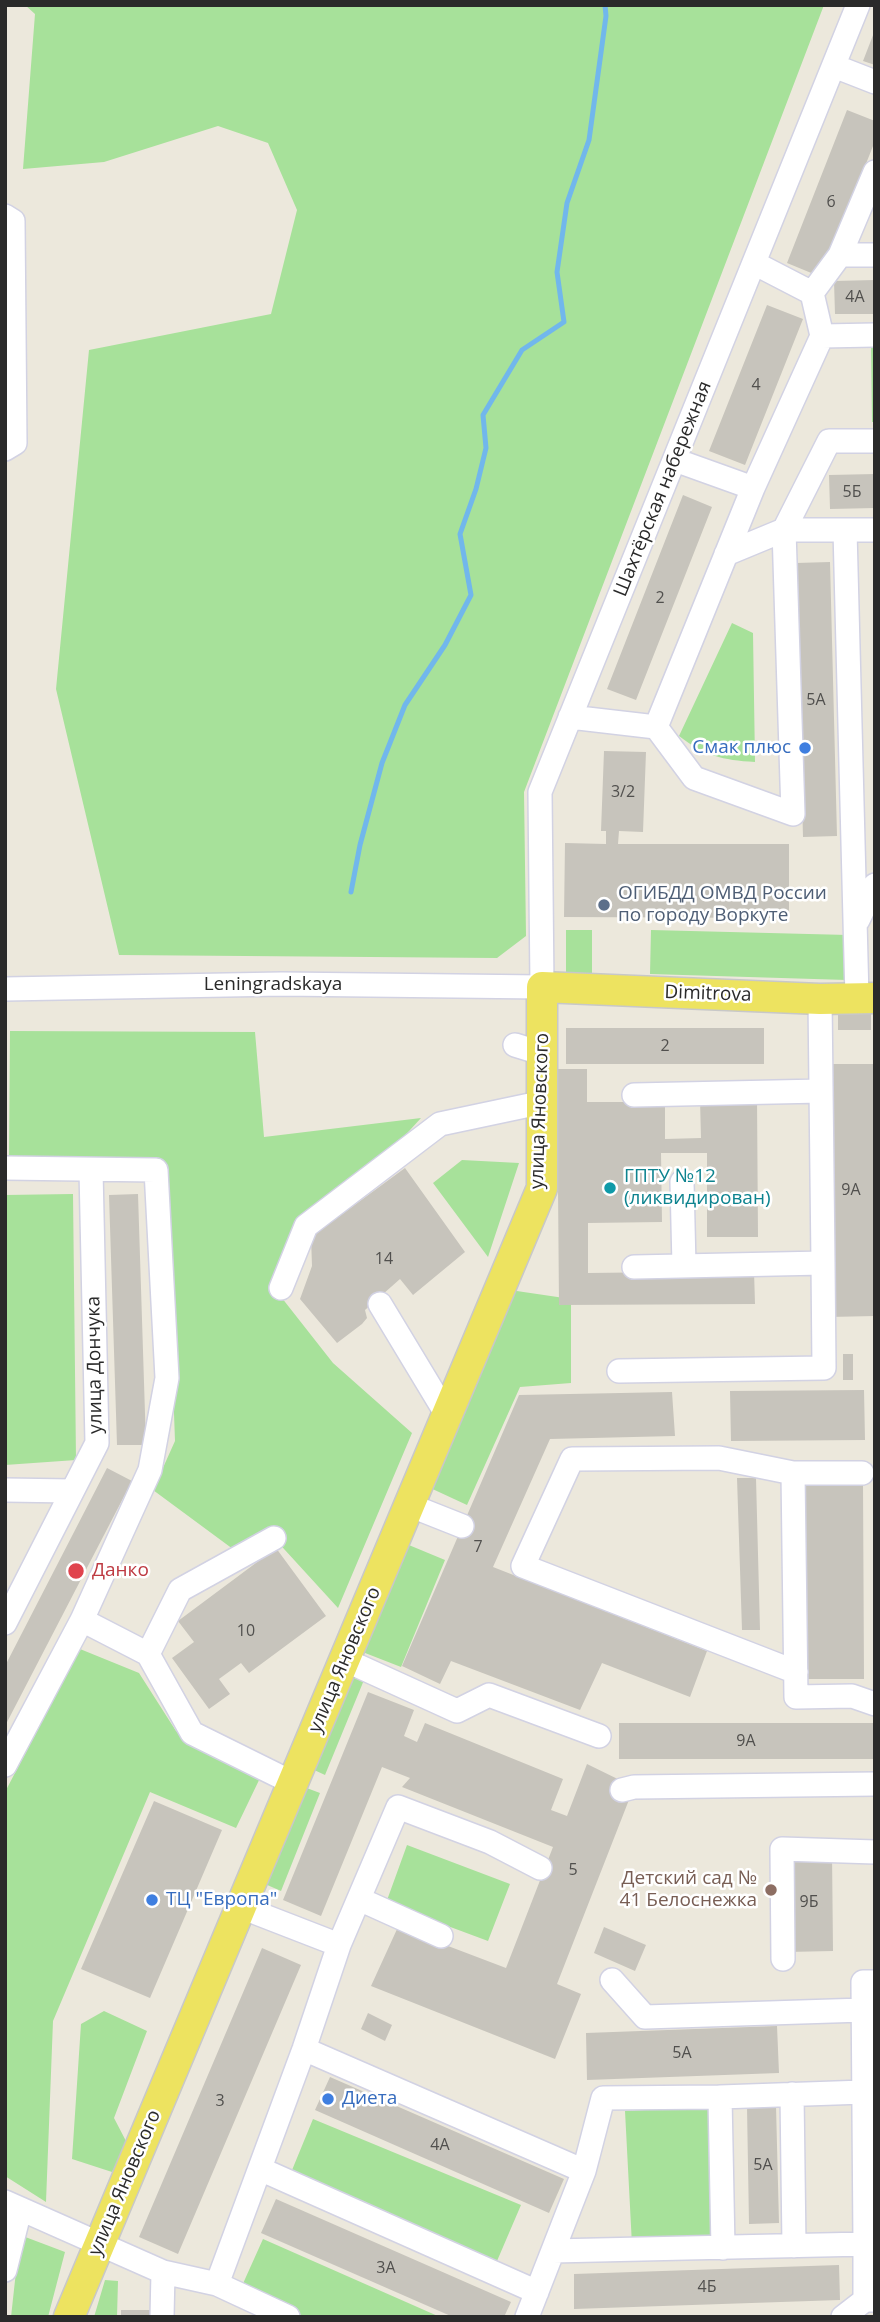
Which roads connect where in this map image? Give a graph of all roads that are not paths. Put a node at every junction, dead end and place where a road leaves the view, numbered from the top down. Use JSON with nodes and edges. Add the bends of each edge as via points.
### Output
{"nodes":[{"id":1,"x":858,"y":5,"type":"edge"},
{"id":2,"x":834,"y":66,"type":"junction"},
{"id":3,"x":875,"y":82,"type":"edge"},
{"id":4,"x":875,"y":172,"type":"edge"},
{"id":5,"x":5,"y":216,"type":"edge"},
{"id":6,"x":840,"y":255,"type":"junction"},
{"id":7,"x":875,"y":255,"type":"edge"},
{"id":8,"x":754,"y":263,"type":"junction"},
{"id":9,"x":812,"y":293,"type":"junction"},
{"id":10,"x":875,"y":335,"type":"edge"},
{"id":11,"x":822,"y":336,"type":"junction"},
{"id":12,"x":875,"y":440,"type":"edge"},
{"id":13,"x":5,"y":449,"type":"edge"},
{"id":14,"x":675,"y":460,"type":"junction"},
{"id":15,"x":753,"y":488,"type":"junction"},
{"id":16,"x":784,"y":530,"type":"junction"},
{"id":17,"x":845,"y":530,"type":"junction"},
{"id":18,"x":875,"y":530,"type":"edge"},
{"id":19,"x":726,"y":554,"type":"junction"},
{"id":20,"x":570,"y":718,"type":"junction"},
{"id":21,"x":656,"y":727,"type":"junction"},
{"id":22,"x":875,"y":885,"type":"edge"},
{"id":23,"x":856,"y":925,"type":"junction"},
{"id":24,"x":542,"y":987,"type":"junction"},
{"id":25,"x":5,"y":989,"type":"edge"},
{"id":26,"x":866,"y":998,"type":"edge"},
{"id":27,"x":820,"y":999,"type":"junction"},
{"id":28,"x":514,"y":1045,"type":"dead end"},
{"id":29,"x":544,"y":1054,"type":"junction"},
{"id":30,"x":821,"y":1091,"type":"junction"},
{"id":31,"x":634,"y":1094,"type":"dead end"},
{"id":32,"x":544,"y":1102,"type":"junction"},
{"id":33,"x":5,"y":1168,"type":"edge"},
{"id":34,"x":91,"y":1170,"type":"junction"},
{"id":35,"x":682,"y":1182,"type":"dead end"},
{"id":36,"x":823,"y":1263,"type":"junction"},
{"id":37,"x":684,"y":1266,"type":"junction"},
{"id":38,"x":634,"y":1267,"type":"dead end"},
{"id":39,"x":281,"y":1289,"type":"dead end"},
{"id":40,"x":380,"y":1304,"type":"dead end"},
{"id":41,"x":619,"y":1371,"type":"dead end"},
{"id":42,"x":447,"y":1415,"type":"junction"},
{"id":43,"x":793,"y":1473,"type":"junction"},
{"id":44,"x":862,"y":1473,"type":"dead end"},
{"id":45,"x":5,"y":1490,"type":"edge"},
{"id":46,"x":72,"y":1491,"type":"junction"},
{"id":47,"x":409,"y":1505,"type":"junction"},
{"id":48,"x":462,"y":1526,"type":"dead end"},
{"id":49,"x":274,"y":1538,"type":"dead end"},
{"id":50,"x":82,"y":1620,"type":"junction"},
{"id":51,"x":5,"y":1623,"type":"edge"},
{"id":52,"x":148,"y":1654,"type":"junction"},
{"id":53,"x":345,"y":1660,"type":"junction"},
{"id":54,"x":796,"y":1672,"type":"junction"},
{"id":55,"x":875,"y":1704,"type":"edge"},
{"id":56,"x":599,"y":1736,"type":"dead end"},
{"id":57,"x":5,"y":1766,"type":"edge"},
{"id":58,"x":293,"y":1783,"type":"junction"},
{"id":59,"x":875,"y":1784,"type":"edge"},
{"id":60,"x":622,"y":1790,"type":"dead end"},
{"id":61,"x":875,"y":1852,"type":"edge"},
{"id":62,"x":540,"y":1868,"type":"dead end"},
{"id":63,"x":359,"y":1899,"type":"junction"},
{"id":64,"x":241,"y":1907,"type":"junction"},
{"id":65,"x":441,"y":1936,"type":"dead end"},
{"id":66,"x":339,"y":1945,"type":"junction"},
{"id":67,"x":783,"y":1959,"type":"dead end"},
{"id":68,"x":612,"y":1979,"type":"dead end"},
{"id":69,"x":875,"y":1982,"type":"edge"},
{"id":70,"x":863,"y":2010,"type":"junction"},
{"id":71,"x":304,"y":2049,"type":"junction"},
{"id":72,"x":864,"y":2091,"type":"junction"},
{"id":73,"x":792,"y":2094,"type":"junction"},
{"id":74,"x":720,"y":2097,"type":"junction"},
{"id":75,"x":260,"y":2169,"type":"junction"},
{"id":76,"x":584,"y":2171,"type":"junction"},
{"id":77,"x":13,"y":2206,"type":"edge"},
{"id":78,"x":100,"y":2243,"type":"junction"},
{"id":79,"x":865,"y":2244,"type":"junction"},
{"id":80,"x":794,"y":2246,"type":"junction"},
{"id":81,"x":723,"y":2248,"type":"junction"},
{"id":82,"x":553,"y":2251,"type":"junction"},
{"id":83,"x":5,"y":2270,"type":"edge"},
{"id":84,"x":163,"y":2272,"type":"junction"},
{"id":85,"x":217,"y":2284,"type":"junction"},
{"id":86,"x":537,"y":2292,"type":"junction"},
{"id":87,"x":870,"y":2300,"type":"edge"},
{"id":88,"x":69,"y":2317,"type":"edge"},
{"id":89,"x":162,"y":2317,"type":"edge"},
{"id":90,"x":288,"y":2317,"type":"edge"},
{"id":91,"x":527,"y":2317,"type":"edge"},
{"id":92,"x":843,"y":2317,"type":"edge"}],
"edges":[{"from":1,"to":2,"type":"street","name":"Шахтёрская набережная"},
{"from":2,"to":3,"type":"street"},
{"from":2,"to":8,"type":"street","name":"Шахтёрская набережная"},
{"from":4,"to":6,"type":"street"},
{"from":5,"to":13,"type":"street","via":[[13,221],[15,443]]},
{"from":6,"to":7,"type":"street"},
{"from":6,"to":9,"type":"street"},
{"from":8,"to":9,"type":"street"},
{"from":8,"to":14,"type":"street","name":"Шахтёрская набережная"},
{"from":9,"to":11,"type":"street"},
{"from":10,"to":11,"type":"street"},
{"from":11,"to":15,"type":"street"},
{"from":12,"to":16,"type":"street","via":[[829,442]]},
{"from":14,"to":15,"type":"street"},
{"from":14,"to":20,"type":"street","name":"Шахтёрская набережная"},
{"from":15,"to":19,"type":"street"},
{"from":16,"to":17,"type":"street"},
{"from":16,"to":19,"type":"street"},
{"from":16,"to":21,"type":"street","via":[[793,814],[694,778]]},
{"from":17,"to":18,"type":"street"},
{"from":17,"to":23,"type":"street"},
{"from":19,"to":21,"type":"street"},
{"from":20,"to":21,"type":"street"},
{"from":20,"to":24,"type":"street","name":"Шахтёрская набережная","via":[[540,792]]},
{"from":22,"to":23,"type":"street"},
{"from":23,"to":26,"type":"street"},
{"from":24,"to":25,"type":"street","name":"Leningradskaya","via":[[282,984]]},
{"from":24,"to":27,"type":"main road","name":"Dimitrova"},
{"from":24,"to":29,"type":"main road","name":"улица Яновского"},
{"from":26,"to":27,"type":"main road","name":"Dimitrova"},
{"from":27,"to":30,"type":"street"},
{"from":28,"to":29,"type":"street"},
{"from":29,"to":32,"type":"main road","name":"улица Яновского"},
{"from":30,"to":31,"type":"street"},
{"from":30,"to":36,"type":"street"},
{"from":32,"to":39,"type":"street","via":[[440,1124],[306,1226]]},
{"from":32,"to":42,"type":"main road","name":"улица Яновского","via":[[542,1188]]},
{"from":33,"to":34,"type":"street"},
{"from":34,"to":46,"type":"street","name":"улица Дончука","via":[[97,1443]]},
{"from":34,"to":50,"type":"street","via":[[156,1170],[167,1378],[150,1470]]},
{"from":35,"to":37,"type":"street"},
{"from":36,"to":37,"type":"street"},
{"from":36,"to":41,"type":"street","via":[[824,1368]]},
{"from":37,"to":38,"type":"street"},
{"from":40,"to":42,"type":"street"},
{"from":42,"to":47,"type":"main road","name":"улица Яновского"},
{"from":43,"to":44,"type":"street"},
{"from":43,"to":54,"type":"street"},
{"from":43,"to":54,"type":"street","via":[[719,1458],[572,1460],[523,1566]]},
{"from":45,"to":46,"type":"street"},
{"from":46,"to":51,"type":"street","name":"улица Дончука"},
{"from":47,"to":48,"type":"street"},
{"from":47,"to":53,"type":"main road","name":"улица Яновского"},
{"from":49,"to":52,"type":"street","via":[[180,1590]]},
{"from":50,"to":52,"type":"street"},
{"from":50,"to":57,"type":"street"},
{"from":52,"to":58,"type":"street","via":[[192,1733]]},
{"from":53,"to":56,"type":"street","via":[[457,1711],[489,1695]]},
{"from":53,"to":58,"type":"main road","name":"улица Яновского"},
{"from":54,"to":55,"type":"street","via":[[796,1697],[852,1696]]},
{"from":58,"to":64,"type":"main road","name":"улица Яновского"},
{"from":59,"to":60,"type":"street"},
{"from":61,"to":67,"type":"street","via":[[782,1849]]},
{"from":62,"to":63,"type":"street","via":[[490,1842],[398,1807]]},
{"from":63,"to":65,"type":"street"},
{"from":63,"to":66,"type":"street"},
{"from":64,"to":66,"type":"street"},
{"from":64,"to":78,"type":"main road","name":"улица Яновского"},
{"from":66,"to":71,"type":"street"},
{"from":68,"to":70,"type":"street","via":[[645,2017]]},
{"from":69,"to":70,"type":"street","via":[[863,1982]]},
{"from":70,"to":72,"type":"street"},
{"from":71,"to":75,"type":"street"},
{"from":71,"to":76,"type":"street"},
{"from":72,"to":73,"type":"street"},
{"from":72,"to":79,"type":"street"},
{"from":73,"to":74,"type":"street"},
{"from":73,"to":80,"type":"street"},
{"from":74,"to":76,"type":"street","via":[[603,2098]]},
{"from":74,"to":81,"type":"street"},
{"from":75,"to":85,"type":"street"},
{"from":75,"to":86,"type":"street"},
{"from":76,"to":82,"type":"street"},
{"from":77,"to":78,"type":"street"},
{"from":77,"to":83,"type":"street"},
{"from":78,"to":84,"type":"street"},
{"from":78,"to":88,"type":"main road","name":"улица Яновского"},
{"from":79,"to":80,"type":"street"},
{"from":79,"to":87,"type":"street"},
{"from":80,"to":81,"type":"street"},
{"from":81,"to":82,"type":"street"},
{"from":82,"to":86,"type":"street"},
{"from":84,"to":85,"type":"street"},
{"from":84,"to":89,"type":"street"},
{"from":85,"to":90,"type":"street"},
{"from":86,"to":91,"type":"street"},
{"from":87,"to":92,"type":"street"}]}
